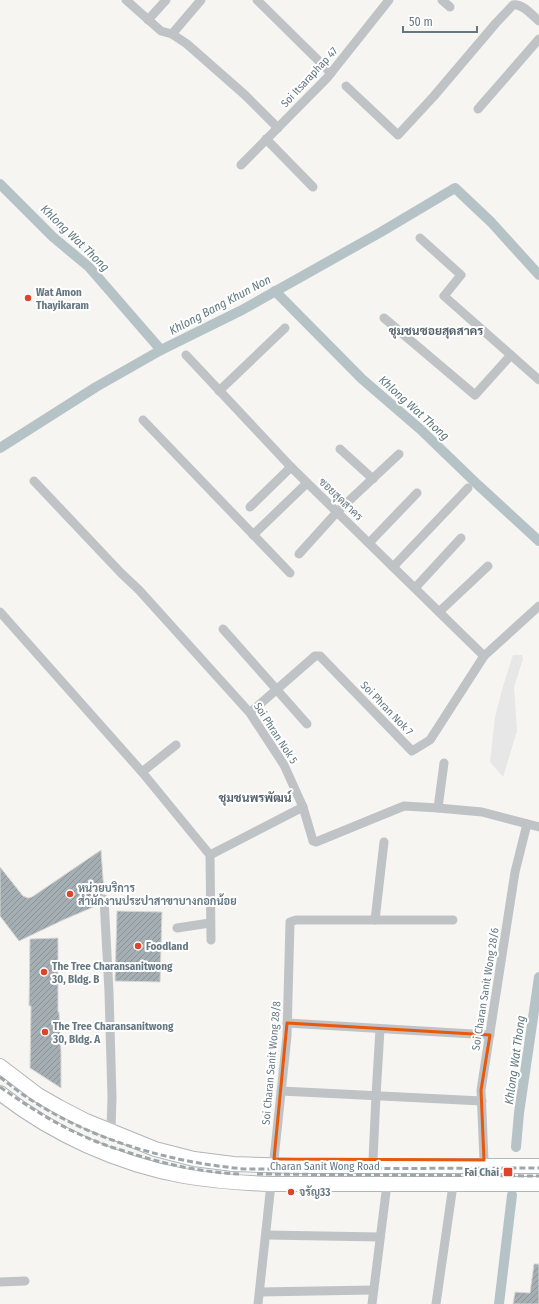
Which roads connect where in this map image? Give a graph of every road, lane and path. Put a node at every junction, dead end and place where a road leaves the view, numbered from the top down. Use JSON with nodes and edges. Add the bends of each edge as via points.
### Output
{"nodes":[{"id":1,"x":126,"y":0,"type":"edge"},
{"id":2,"x":166,"y":0,"type":"edge"},
{"id":3,"x":201,"y":0,"type":"edge"},
{"id":4,"x":257,"y":0,"type":"edge"},
{"id":5,"x":390,"y":0,"type":"edge"},
{"id":6,"x":442,"y":0,"type":"edge"},
{"id":7,"x":450,"y":7,"type":"dead end"},
{"id":8,"x":148,"y":20,"type":"junction"},
{"id":9,"x":539,"y":21,"type":"edge"},
{"id":10,"x":172,"y":34,"type":"junction"},
{"id":11,"x":539,"y":39,"type":"edge"},
{"id":12,"x":331,"y":74,"type":"junction"},
{"id":13,"x":346,"y":86,"type":"dead end"},
{"id":14,"x":478,"y":109,"type":"dead end"},
{"id":15,"x":278,"y":128,"type":"junction"},
{"id":16,"x":266,"y":139,"type":"junction"},
{"id":17,"x":241,"y":165,"type":"dead end"},
{"id":18,"x":313,"y":187,"type":"dead end"},
{"id":19,"x":420,"y":238,"type":"dead end"},
{"id":20,"x":384,"y":318,"type":"dead end"},
{"id":21,"x":285,"y":328,"type":"dead end"},
{"id":22,"x":186,"y":355,"type":"dead end"},
{"id":23,"x":512,"y":355,"type":"junction"},
{"id":24,"x":539,"y":380,"type":"edge"},
{"id":25,"x":220,"y":391,"type":"junction"},
{"id":26,"x":143,"y":420,"type":"dead end"},
{"id":27,"x":340,"y":449,"type":"dead end"},
{"id":28,"x":400,"y":454,"type":"dead end"},
{"id":29,"x":291,"y":467,"type":"junction"},
{"id":30,"x":373,"y":479,"type":"junction"},
{"id":31,"x":34,"y":482,"type":"dead end"},
{"id":32,"x":307,"y":482,"type":"junction"},
{"id":33,"x":468,"y":488,"type":"dead end"},
{"id":34,"x":418,"y":493,"type":"dead end"},
{"id":35,"x":250,"y":507,"type":"dead end"},
{"id":36,"x":337,"y":512,"type":"junction"},
{"id":37,"x":253,"y":535,"type":"junction"},
{"id":38,"x":461,"y":538,"type":"dead end"},
{"id":39,"x":369,"y":543,"type":"junction"},
{"id":40,"x":300,"y":554,"type":"dead end"},
{"id":41,"x":488,"y":566,"type":"dead end"},
{"id":42,"x":393,"y":567,"type":"junction"},
{"id":43,"x":290,"y":573,"type":"dead end"},
{"id":44,"x":415,"y":588,"type":"junction"},
{"id":45,"x":539,"y":606,"type":"edge"},
{"id":46,"x":0,"y":612,"type":"edge"},
{"id":47,"x":439,"y":612,"type":"junction"},
{"id":48,"x":223,"y":629,"type":"dead end"},
{"id":49,"x":484,"y":656,"type":"junction"},
{"id":50,"x":277,"y":689,"type":"junction"},
{"id":51,"x":253,"y":710,"type":"dead end"},
{"id":52,"x":307,"y":724,"type":"dead end"},
{"id":53,"x":176,"y":745,"type":"dead end"},
{"id":54,"x":444,"y":763,"type":"dead end"},
{"id":55,"x":142,"y":772,"type":"junction"},
{"id":56,"x":303,"y":807,"type":"junction"},
{"id":57,"x":438,"y":808,"type":"junction"},
{"id":58,"x":526,"y":824,"type":"junction"},
{"id":59,"x":539,"y":827,"type":"edge"},
{"id":60,"x":384,"y":842,"type":"dead end"},
{"id":61,"x":210,"y":855,"type":"junction"},
{"id":62,"x":104,"y":899,"type":"dead end"},
{"id":63,"x":375,"y":920,"type":"junction"},
{"id":64,"x":453,"y":920,"type":"dead end"},
{"id":65,"x":210,"y":923,"type":"junction"},
{"id":66,"x":177,"y":928,"type":"dead end"},
{"id":67,"x":211,"y":940,"type":"dead end"},
{"id":68,"x":287,"y":1023,"type":"junction"},
{"id":69,"x":380,"y":1029,"type":"junction"},
{"id":70,"x":490,"y":1035,"type":"junction"},
{"id":71,"x":0,"y":1066,"type":"edge"},
{"id":72,"x":281,"y":1091,"type":"junction"},
{"id":73,"x":0,"y":1093,"type":"edge"},
{"id":74,"x":376,"y":1096,"type":"junction"},
{"id":75,"x":482,"y":1101,"type":"junction"},
{"id":76,"x":114,"y":1132,"type":"junction"},
{"id":77,"x":122,"y":1158,"type":"junction"},
{"id":78,"x":274,"y":1159,"type":"junction"},
{"id":79,"x":373,"y":1160,"type":"junction"},
{"id":80,"x":484,"y":1160,"type":"junction"},
{"id":81,"x":539,"y":1160,"type":"edge"},
{"id":82,"x":539,"y":1166,"type":"edge"},
{"id":83,"x":539,"y":1178,"type":"edge"},
{"id":84,"x":272,"y":1184,"type":"junction"},
{"id":85,"x":387,"y":1184,"type":"junction"},
{"id":86,"x":539,"y":1184,"type":"edge"},
{"id":87,"x":453,"y":1185,"type":"junction"},
{"id":88,"x":266,"y":1235,"type":"junction"},
{"id":89,"x":380,"y":1237,"type":"junction"},
{"id":90,"x":25,"y":1281,"type":"dead end"},
{"id":91,"x":0,"y":1282,"type":"edge"},
{"id":92,"x":373,"y":1290,"type":"junction"},
{"id":93,"x":260,"y":1292,"type":"junction"},
{"id":94,"x":258,"y":1304,"type":"edge"},
{"id":95,"x":372,"y":1304,"type":"edge"},
{"id":96,"x":436,"y":1304,"type":"edge"}],
"edges":[{"from":1,"to":8,"type":"street"},
{"from":2,"to":8,"type":"street"},
{"from":3,"to":10,"type":"street"},
{"from":4,"to":12,"type":"street"},
{"from":5,"to":12,"type":"street","name":"Soi Itsaraphap 47"},
{"from":6,"to":7,"type":"street"},
{"from":8,"to":10,"type":"street","via":[[161,31]]},
{"from":9,"to":13,"type":"street","via":[[521,6],[513,5],[398,135]]},
{"from":10,"to":15,"type":"street","via":[[245,95]]},
{"from":11,"to":14,"type":"street"},
{"from":12,"to":15,"type":"street","name":"Soi Itsaraphap 47"},
{"from":15,"to":16,"type":"street","name":"Soi Itsaraphap 47"},
{"from":16,"to":17,"type":"street","name":"Soi Itsaraphap 47"},
{"from":16,"to":18,"type":"street"},
{"from":19,"to":23,"type":"street","via":[[461,275],[444,296]]},
{"from":20,"to":23,"type":"street","via":[[475,395]]},
{"from":21,"to":25,"type":"street"},
{"from":22,"to":25,"type":"street","name":"ซอยสุดสาคร"},
{"from":23,"to":24,"type":"street"},
{"from":25,"to":29,"type":"street","name":"ซอยสุดสาคร"},
{"from":26,"to":37,"type":"street"},
{"from":27,"to":30,"type":"street"},
{"from":28,"to":30,"type":"street"},
{"from":29,"to":32,"type":"street","name":"ซอยสุดสาคร"},
{"from":29,"to":35,"type":"street"},
{"from":30,"to":36,"type":"street"},
{"from":31,"to":56,"type":"street","name":"Soi Phran Nok 5","via":[[139,590],[250,713],[284,765]]},
{"from":32,"to":36,"type":"street","name":"ซอยสุดสาคร"},
{"from":32,"to":37,"type":"street"},
{"from":33,"to":42,"type":"street"},
{"from":34,"to":39,"type":"street"},
{"from":36,"to":39,"type":"street","name":"ซอยสุดสาคร"},
{"from":36,"to":40,"type":"street"},
{"from":37,"to":43,"type":"street"},
{"from":38,"to":44,"type":"street"},
{"from":39,"to":42,"type":"street","name":"ซอยสุดสาคร"},
{"from":41,"to":47,"type":"street"},
{"from":42,"to":44,"type":"street","name":"ซอยสุดสาคร"},
{"from":44,"to":47,"type":"street","name":"ซอยสุดสาคร","via":[[432,600]]},
{"from":45,"to":49,"type":"street","name":"Soi Phran Nok 7"},
{"from":46,"to":55,"type":"street"},
{"from":47,"to":49,"type":"street","name":"ซอยสุดสาคร"},
{"from":48,"to":50,"type":"street"},
{"from":49,"to":50,"type":"street","name":"Soi Phran Nok 7","via":[[430,740],[412,751],[320,656],[315,656]]},
{"from":50,"to":51,"type":"street","name":"Soi Phran Nok 7"},
{"from":50,"to":52,"type":"street"},
{"from":53,"to":55,"type":"street"},
{"from":54,"to":57,"type":"street"},
{"from":55,"to":61,"type":"street"},
{"from":56,"to":57,"type":"street","name":"Soi Phran Nok 5","via":[[311,837],[316,842],[404,806]]},
{"from":56,"to":61,"type":"street"},
{"from":57,"to":58,"type":"street","name":"Soi Phran Nok 5","via":[[482,812]]},
{"from":58,"to":59,"type":"street","name":"Soi Phran Nok 5"},
{"from":58,"to":70,"type":"street","name":"Soi Charan Sanit Wong 28/6","via":[[515,872]]},
{"from":60,"to":63,"type":"street"},
{"from":61,"to":65,"type":"street"},
{"from":62,"to":76,"type":"street"},
{"from":63,"to":64,"type":"street"},
{"from":63,"to":68,"type":"street","name":"Soi Charan Sanit Wong 28/8","via":[[290,922]]},
{"from":65,"to":66,"type":"street"},
{"from":65,"to":67,"type":"street"},
{"from":68,"to":69,"type":"street"},
{"from":68,"to":72,"type":"street","name":"Soi Charan Sanit Wong 28/8"},
{"from":69,"to":70,"type":"street"},
{"from":69,"to":74,"type":"street"},
{"from":70,"to":75,"type":"street","name":"Soi Charan Sanit Wong 28/6","via":[[481,1090]]},
{"from":71,"to":76,"type":"main road","name":"Charan Sanit Wong Road","via":[[38,1095]]},
{"from":72,"to":74,"type":"street"},
{"from":72,"to":78,"type":"street","name":"Soi Charan Sanit Wong 28/8"},
{"from":73,"to":77,"type":"main road","name":"Charan Sanit Wong Road","via":[[44,1124],[102,1152]]},
{"from":74,"to":75,"type":"street"},
{"from":74,"to":79,"type":"street"},
{"from":75,"to":80,"type":"street","name":"Soi Charan Sanit Wong 28/6"},
{"from":76,"to":78,"type":"main road","name":"Charan Sanit Wong Road","via":[[207,1154]]},
{"from":76,"to":82,"type":"main road","name":"Charan Sanit Wong Road","via":[[175,1155],[233,1164]]},
{"from":77,"to":83,"type":"main road","name":"Charan Sanit Wong Road","via":[[228,1176]]},
{"from":77,"to":84,"type":"main road","name":"Charan Sanit Wong Road","via":[[183,1176],[237,1183]]},
{"from":78,"to":79,"type":"main road","name":"Charan Sanit Wong Road"},
{"from":79,"to":80,"type":"main road","name":"Charan Sanit Wong Road"},
{"from":80,"to":81,"type":"main road","name":"Charan Sanit Wong Road"},
{"from":84,"to":85,"type":"main road","name":"Charan Sanit Wong Road"},
{"from":84,"to":88,"type":"street"},
{"from":85,"to":87,"type":"main road","name":"Charan Sanit Wong Road"},
{"from":85,"to":89,"type":"street"},
{"from":86,"to":87,"type":"main road","name":"Charan Sanit Wong Road"},
{"from":87,"to":96,"type":"street"},
{"from":88,"to":89,"type":"street"},
{"from":88,"to":93,"type":"street"},
{"from":89,"to":92,"type":"street"},
{"from":90,"to":91,"type":"street"},
{"from":92,"to":93,"type":"street"},
{"from":92,"to":95,"type":"street"},
{"from":93,"to":94,"type":"street"}]}
